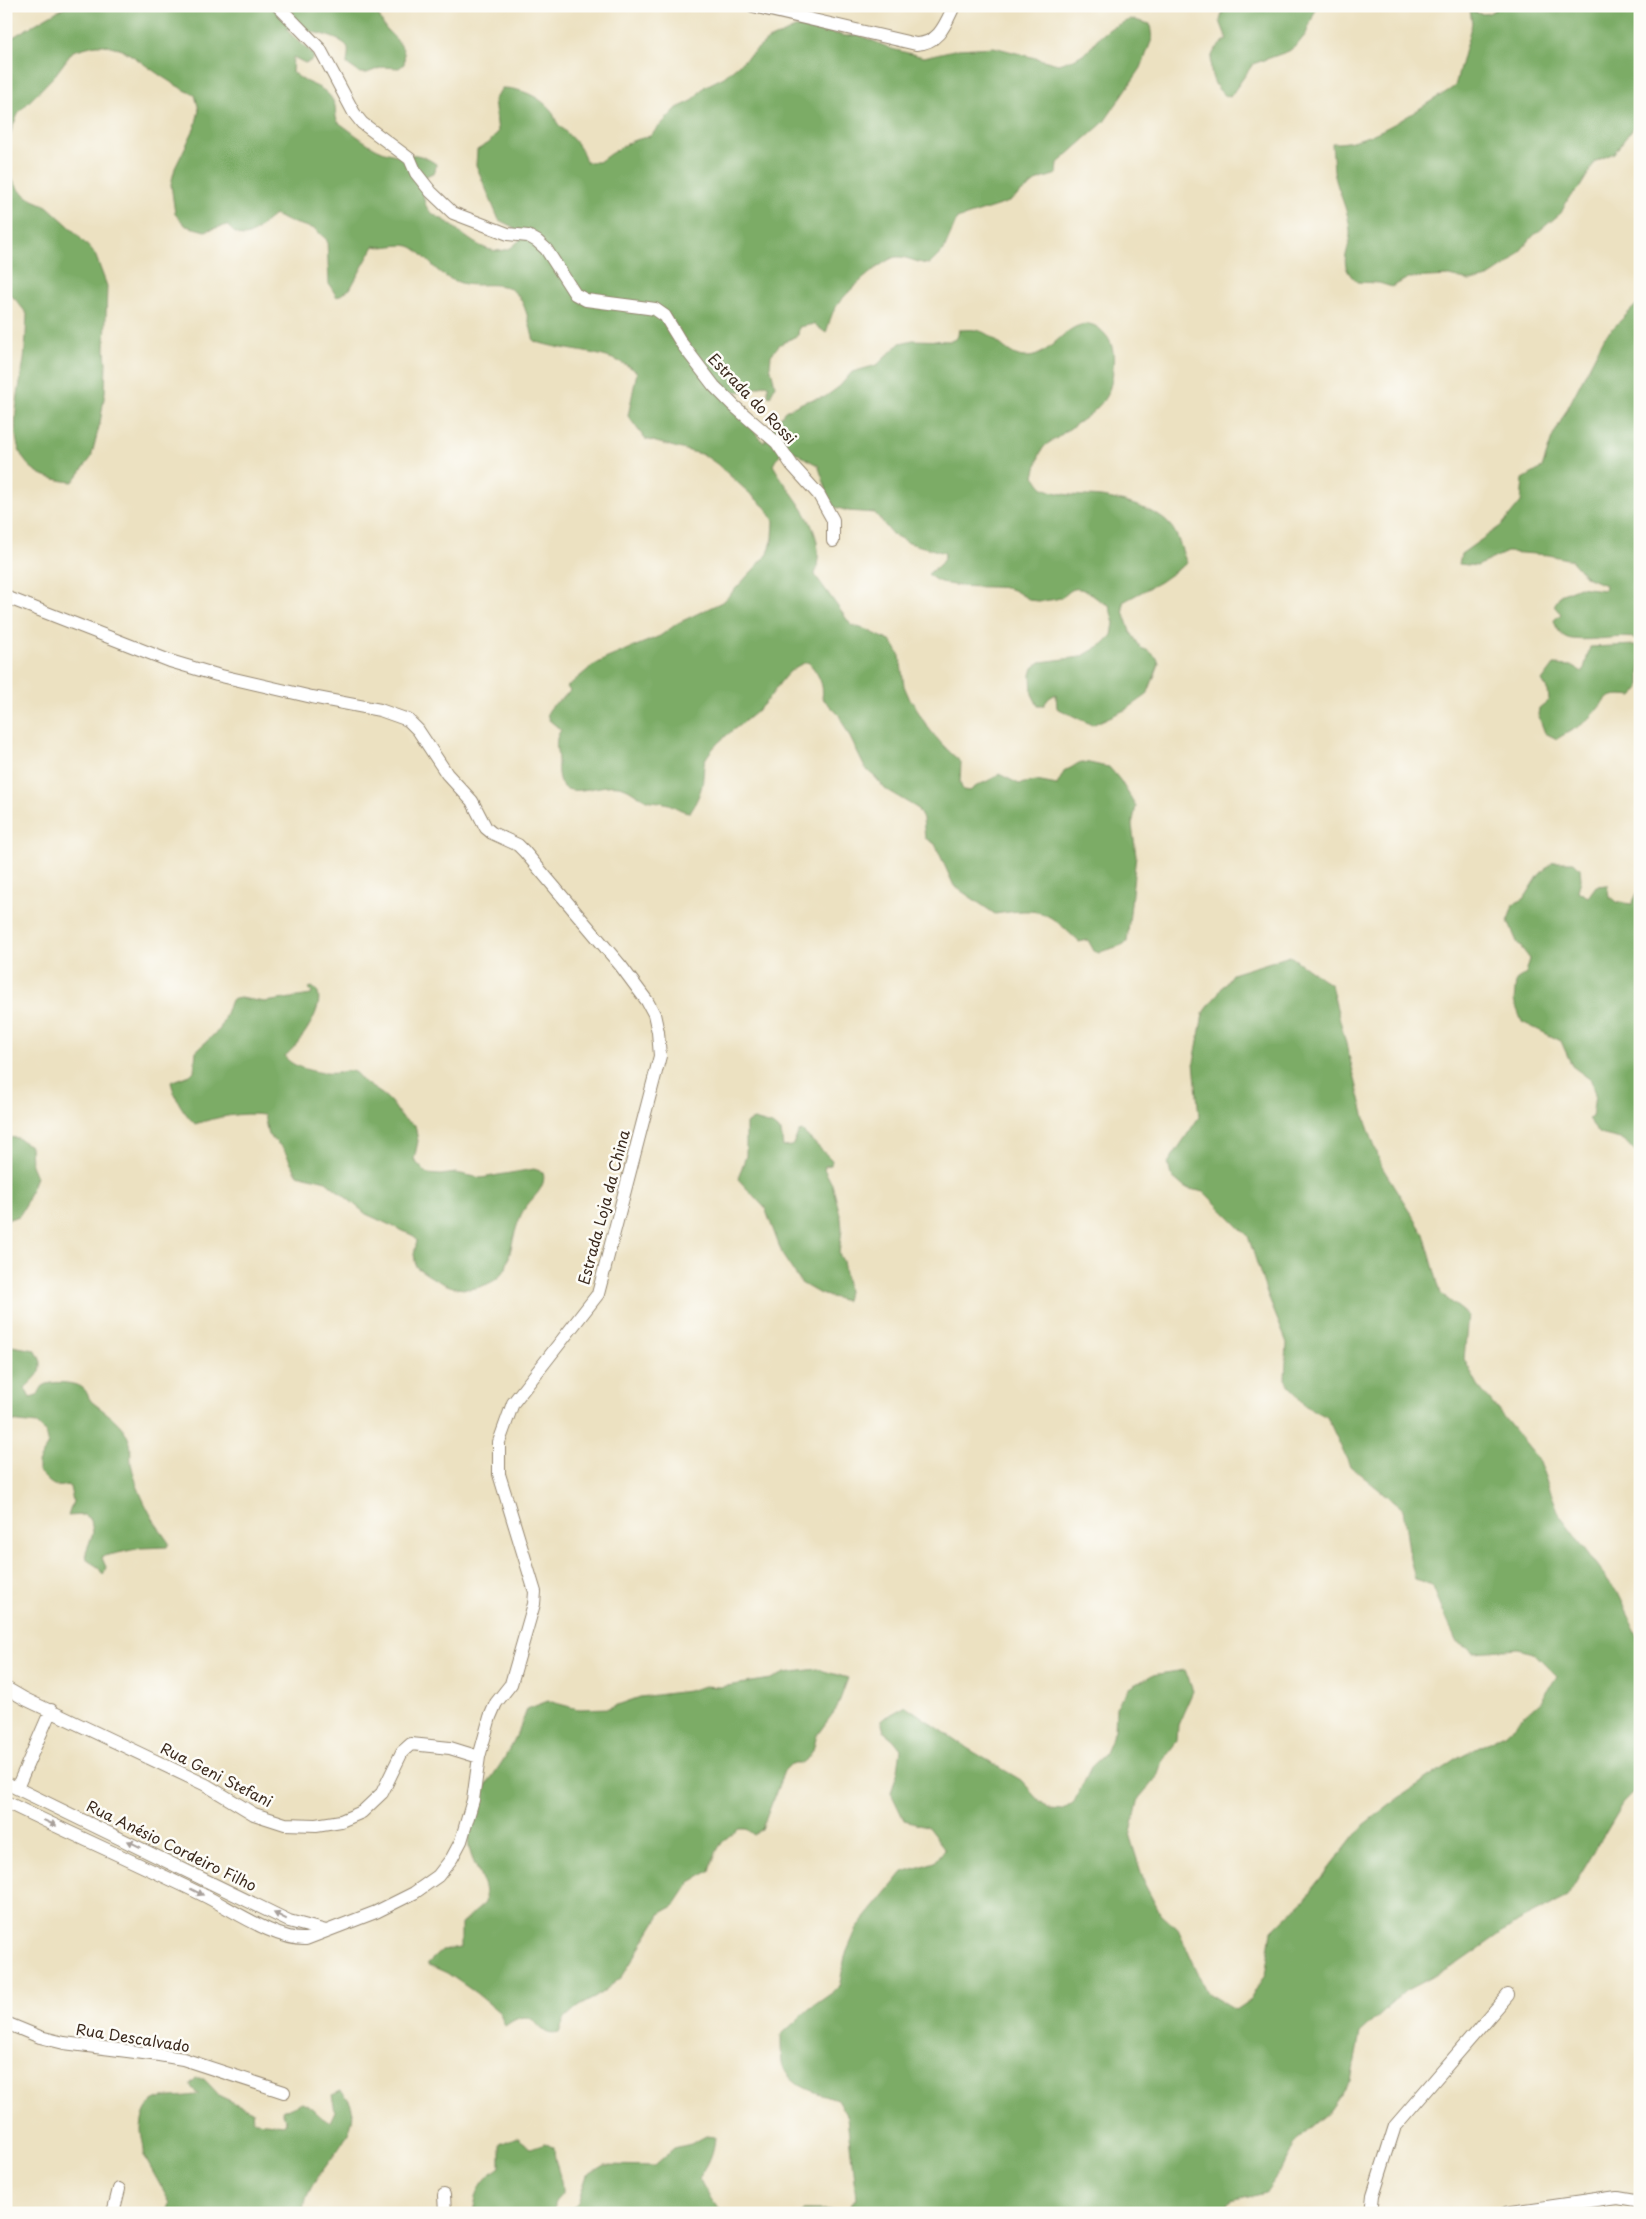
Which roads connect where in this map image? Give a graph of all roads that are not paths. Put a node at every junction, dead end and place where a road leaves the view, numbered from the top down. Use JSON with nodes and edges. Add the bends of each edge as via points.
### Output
{"nodes":[{"id":1,"x":278,"y":6,"type":"edge"},
{"id":2,"x":753,"y":6,"type":"edge"},
{"id":3,"x":954,"y":6,"type":"edge"},
{"id":4,"x":834,"y":541,"type":"dead end"},
{"id":5,"x":6,"y":597,"type":"edge"},
{"id":6,"x":6,"y":1688,"type":"edge"},
{"id":7,"x":51,"y":1710,"type":"junction"},
{"id":8,"x":479,"y":1757,"type":"junction"},
{"id":9,"x":12,"y":1786,"type":"edge"},
{"id":10,"x":6,"y":1802,"type":"edge"},
{"id":11,"x":300,"y":1925,"type":"junction"},
{"id":12,"x":326,"y":1931,"type":"junction"},
{"id":13,"x":297,"y":1939,"type":"junction"},
{"id":14,"x":1508,"y":1994,"type":"dead end"},
{"id":15,"x":6,"y":2023,"type":"edge"},
{"id":16,"x":284,"y":2092,"type":"dead end"},
{"id":17,"x":118,"y":2190,"type":"dead end"},
{"id":18,"x":444,"y":2195,"type":"dead end"},
{"id":19,"x":1640,"y":2201,"type":"edge"},
{"id":20,"x":113,"y":2213,"type":"edge"},
{"id":21,"x":444,"y":2213,"type":"edge"},
{"id":22,"x":1371,"y":2213,"type":"edge"},
{"id":23,"x":1505,"y":2213,"type":"edge"}],
"edges":[{"from":1,"to":4,"type":"street","name":"Estrada do Rossi","via":[[320,49],[362,123],[410,159],[431,192],[453,213],[508,234],[528,236],[537,241],[546,249],[575,294],[586,300],[655,309],[665,316],[714,386],[777,443],[819,495],[833,520]]},
{"from":2,"to":3,"type":"street","via":[[916,44],[933,40],[940,34]]},
{"from":5,"to":8,"type":"street","name":"Estrada Loja da China","via":[[217,676],[380,710],[408,720],[447,774],[472,801],[486,828],[524,851],[642,994],[654,1014],[660,1056],[598,1294],[513,1402],[498,1442],[499,1474],[535,1592],[511,1684],[496,1703]]},
{"from":6,"to":7,"type":"street","name":"Rua Geni Stefani"},
{"from":7,"to":8,"type":"street","name":"Rua Geni Stefani","via":[[206,1785],[254,1814],[285,1824],[316,1825],[340,1821],[362,1812],[382,1793],[402,1752],[411,1744],[450,1748]]},
{"from":7,"to":9,"type":"street"},
{"from":8,"to":12,"type":"street","name":"Estrada Loja da China","via":[[473,1800],[461,1841],[438,1876],[392,1905]]},
{"from":11,"to":9,"type":"street","name":"Rua Anésio Cordeiro Filho","one_way":true},
{"from":10,"to":13,"type":"street","name":"Rua Anésio Cordeiro Filho","one_way":true,"via":[[278,1934]]},
{"from":11,"to":12,"type":"street","name":"Rua Anésio Cordeiro Filho"},
{"from":11,"to":13,"type":"street"},
{"from":12,"to":13,"type":"street"},
{"from":14,"to":22,"type":"street","via":[[1395,2126],[1372,2195]]},
{"from":15,"to":16,"type":"street","name":"Rua Descalvado","via":[[64,2043],[183,2060]]},
{"from":17,"to":20,"type":"street"},
{"from":18,"to":21,"type":"street"},
{"from":19,"to":23,"type":"street","via":[[1617,2198]]}]}
